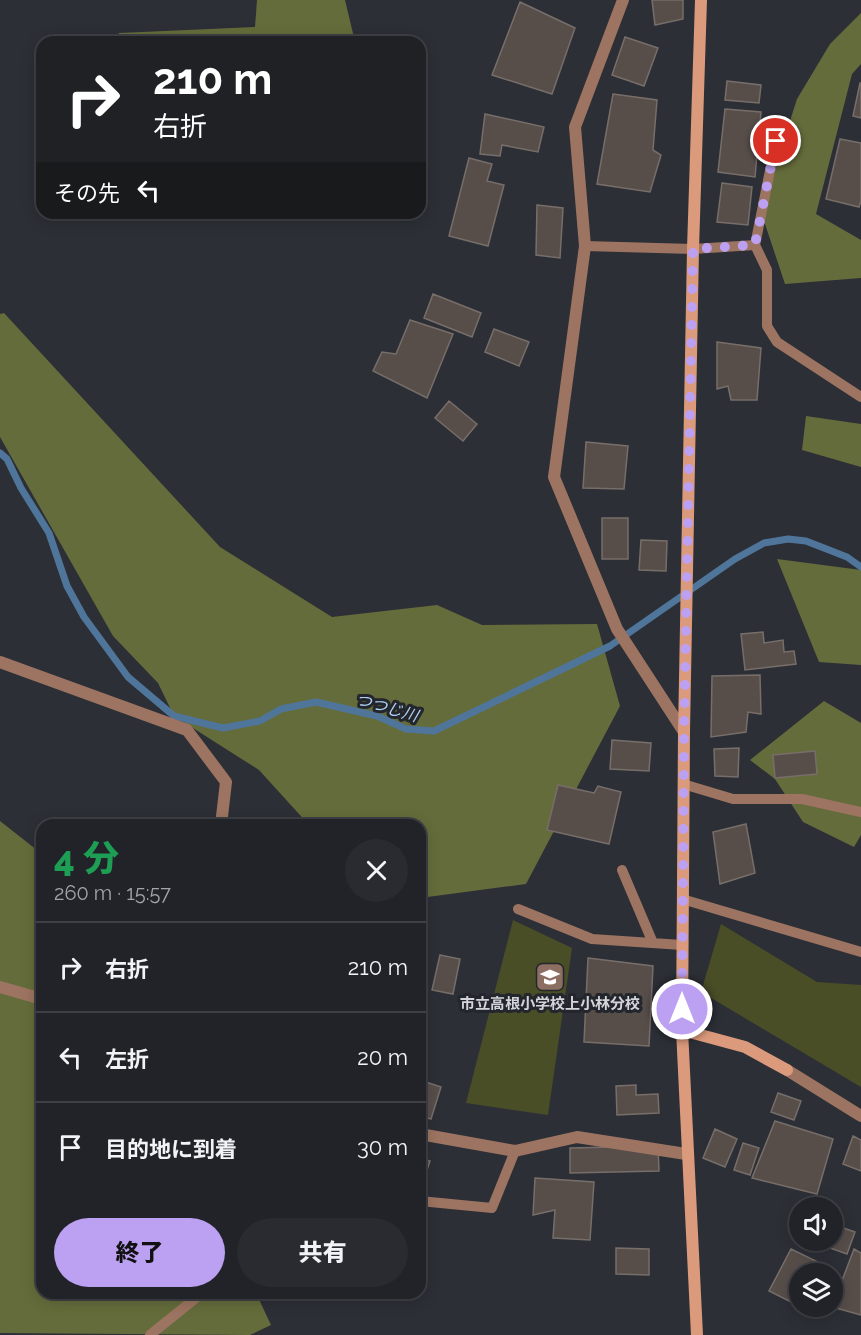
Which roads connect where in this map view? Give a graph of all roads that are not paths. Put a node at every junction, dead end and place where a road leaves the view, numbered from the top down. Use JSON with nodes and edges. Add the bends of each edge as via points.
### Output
{"nodes":[{"id":1,"x":623,"y":0,"type":"edge"},
{"id":2,"x":701,"y":0,"type":"edge"},
{"id":3,"x":780,"y":121,"type":"dead end"},
{"id":4,"x":755,"y":245,"type":"junction"},
{"id":5,"x":585,"y":246,"type":"junction"},
{"id":6,"x":693,"y":249,"type":"junction"},
{"id":7,"x":861,"y":397,"type":"edge"},
{"id":8,"x":0,"y":662,"type":"edge"},
{"id":9,"x":684,"y":732,"type":"junction"},
{"id":10,"x":683,"y":784,"type":"junction"},
{"id":11,"x":861,"y":812,"type":"edge"},
{"id":12,"x":222,"y":819,"type":"edge"},
{"id":13,"x":621,"y":870,"type":"dead end"},
{"id":14,"x":682,"y":898,"type":"junction"},
{"id":15,"x":518,"y":909,"type":"dead end"},
{"id":16,"x":652,"y":943,"type":"junction"},
{"id":17,"x":682,"y":945,"type":"junction"},
{"id":18,"x":861,"y":952,"type":"edge"},
{"id":19,"x":0,"y":987,"type":"edge"},
{"id":20,"x":36,"y":997,"type":"edge"},
{"id":21,"x":682,"y":1030,"type":"junction"},
{"id":22,"x":861,"y":1116,"type":"edge"},
{"id":23,"x":426,"y":1135,"type":"edge"},
{"id":24,"x":515,"y":1151,"type":"junction"},
{"id":25,"x":686,"y":1154,"type":"junction"},
{"id":26,"x":426,"y":1202,"type":"edge"},
{"id":27,"x":195,"y":1299,"type":"edge"},
{"id":28,"x":150,"y":1335,"type":"edge"},
{"id":29,"x":697,"y":1335,"type":"edge"}],
"edges":[{"from":1,"to":5,"type":"street","via":[[574,127]]},
{"from":2,"to":6,"type":"street"},
{"from":3,"to":4,"type":"lane"},
{"from":4,"to":6,"type":"lane"},
{"from":4,"to":7,"type":"lane","via":[[766,270],[767,326],[777,342]]},
{"from":5,"to":6,"type":"lane"},
{"from":5,"to":9,"type":"street","via":[[554,477],[617,629]]},
{"from":6,"to":9,"type":"street"},
{"from":8,"to":12,"type":"street","via":[[187,730],[226,782]]},
{"from":9,"to":10,"type":"street"},
{"from":10,"to":11,"type":"lane","via":[[733,799],[802,799]]},
{"from":10,"to":14,"type":"street"},
{"from":13,"to":16,"type":"lane"},
{"from":14,"to":17,"type":"street"},
{"from":14,"to":18,"type":"lane"},
{"from":15,"to":16,"type":"lane","via":[[592,939]]},
{"from":16,"to":17,"type":"lane"},
{"from":17,"to":21,"type":"street"},
{"from":19,"to":20,"type":"street"},
{"from":21,"to":22,"type":"street","via":[[745,1047]]},
{"from":21,"to":25,"type":"street"},
{"from":23,"to":24,"type":"street"},
{"from":24,"to":25,"type":"street","via":[[577,1137]]},
{"from":24,"to":26,"type":"lane","via":[[492,1208]]},
{"from":25,"to":29,"type":"street"},
{"from":27,"to":28,"type":"lane"}]}
